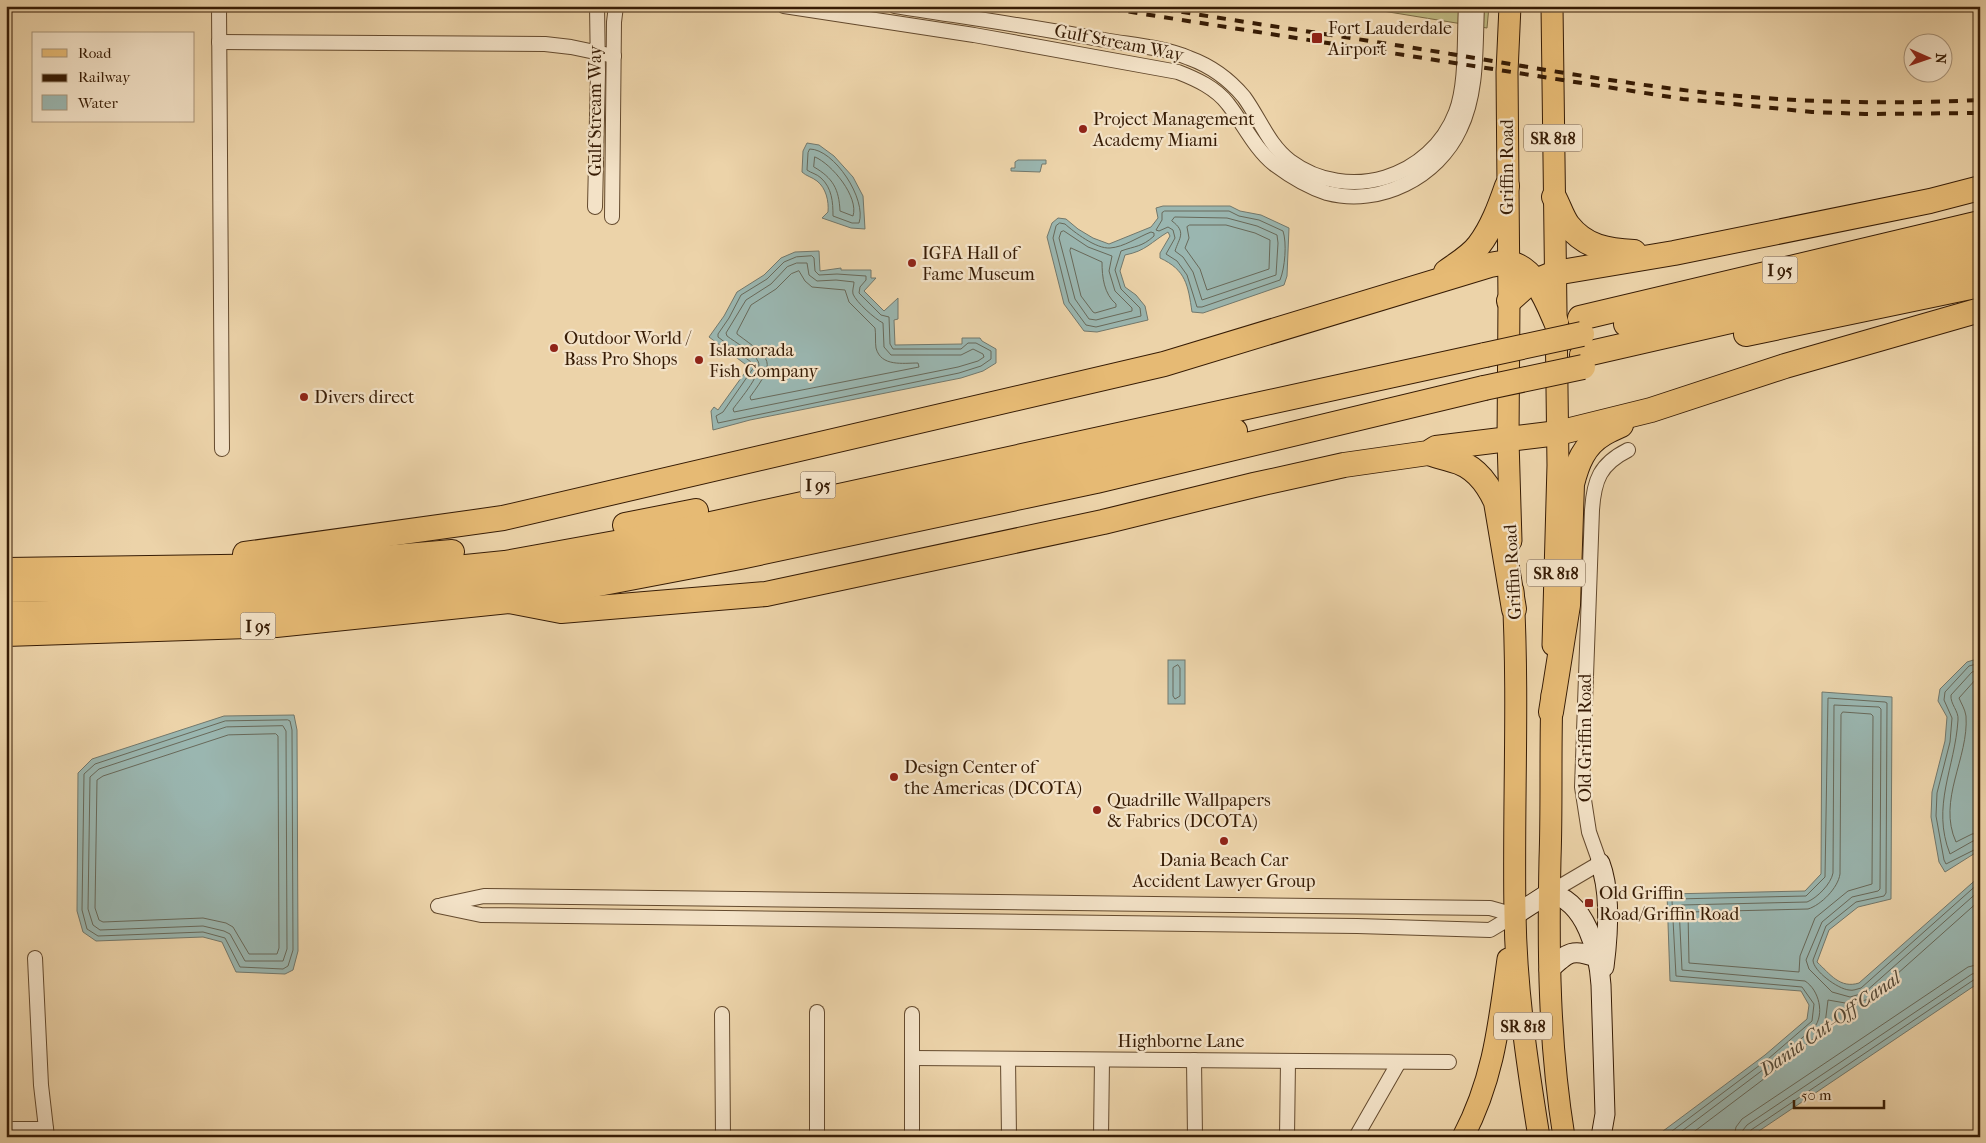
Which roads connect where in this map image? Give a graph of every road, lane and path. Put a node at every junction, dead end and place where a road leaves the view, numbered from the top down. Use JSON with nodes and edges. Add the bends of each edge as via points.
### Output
{"nodes":[{"id":1,"x":219,"y":6,"type":"edge"},
{"id":2,"x":597,"y":6,"type":"edge"},
{"id":3,"x":616,"y":6,"type":"edge"},
{"id":4,"x":784,"y":6,"type":"edge"},
{"id":5,"x":894,"y":6,"type":"edge"},
{"id":6,"x":1466,"y":6,"type":"edge"},
{"id":7,"x":1477,"y":6,"type":"edge"},
{"id":8,"x":1510,"y":6,"type":"edge"},
{"id":9,"x":1550,"y":10,"type":"edge"},
{"id":10,"x":220,"y":42,"type":"junction"},
{"id":11,"x":598,"y":53,"type":"junction"},
{"id":12,"x":614,"y":56,"type":"junction"},
{"id":13,"x":1507,"y":186,"type":"junction"},
{"id":14,"x":1980,"y":188,"type":"edge"},
{"id":15,"x":1554,"y":197,"type":"junction"},
{"id":16,"x":594,"y":208,"type":"dead end"},
{"id":17,"x":612,"y":217,"type":"dead end"},
{"id":18,"x":1980,"y":223,"type":"edge"},
{"id":19,"x":1980,"y":243,"type":"edge"},
{"id":20,"x":1674,"y":253,"type":"junction"},
{"id":21,"x":1508,"y":263,"type":"junction"},
{"id":22,"x":1980,"y":264,"type":"edge"},
{"id":23,"x":1545,"y":277,"type":"junction"},
{"id":24,"x":1430,"y":282,"type":"junction"},
{"id":25,"x":1980,"y":285,"type":"edge"},
{"id":26,"x":1509,"y":301,"type":"junction"},
{"id":27,"x":1980,"y":310,"type":"edge"},
{"id":28,"x":1556,"y":322,"type":"joint"},
{"id":29,"x":1582,"y":343,"type":"junction"},
{"id":30,"x":1484,"y":365,"type":"junction"},
{"id":31,"x":1633,"y":414,"type":"junction"},
{"id":32,"x":1558,"y":433,"type":"junction"},
{"id":33,"x":1508,"y":440,"type":"junction"},
{"id":34,"x":222,"y":449,"type":"dead end"},
{"id":35,"x":1628,"y":450,"type":"dead end"},
{"id":36,"x":1428,"y":453,"type":"junction"},
{"id":37,"x":144,"y":567,"type":"junction"},
{"id":38,"x":6,"y":570,"type":"edge"},
{"id":39,"x":6,"y":590,"type":"edge"},
{"id":40,"x":509,"y":600,"type":"junction"},
{"id":41,"x":1514,"y":609,"type":"junction"},
{"id":42,"x":6,"y":614,"type":"edge"},
{"id":43,"x":6,"y":634,"type":"edge"},
{"id":44,"x":1551,"y":712,"type":"junction"},
{"id":45,"x":1600,"y":863,"type":"junction"},
{"id":46,"x":1548,"y":893,"type":"junction"},
{"id":47,"x":1515,"y":914,"type":"junction"},
{"id":48,"x":35,"y":958,"type":"dead end"},
{"id":49,"x":1598,"y":958,"type":"junction"},
{"id":50,"x":1549,"y":970,"type":"junction"},
{"id":51,"x":1601,"y":985,"type":"junction"},
{"id":52,"x":817,"y":1012,"type":"dead end"},
{"id":53,"x":722,"y":1014,"type":"dead end"},
{"id":54,"x":912,"y":1014,"type":"dead end"},
{"id":55,"x":912,"y":1058,"type":"junction"},
{"id":56,"x":1008,"y":1059,"type":"junction"},
{"id":57,"x":1102,"y":1060,"type":"junction"},
{"id":58,"x":1194,"y":1060,"type":"junction"},
{"id":59,"x":1288,"y":1061,"type":"junction"},
{"id":60,"x":1399,"y":1062,"type":"junction"},
{"id":61,"x":1449,"y":1062,"type":"dead end"},
{"id":62,"x":6,"y":1129,"type":"edge"},
{"id":63,"x":47,"y":1133,"type":"edge"},
{"id":64,"x":723,"y":1137,"type":"edge"},
{"id":65,"x":817,"y":1137,"type":"edge"},
{"id":66,"x":912,"y":1137,"type":"edge"},
{"id":67,"x":1009,"y":1137,"type":"edge"},
{"id":68,"x":1102,"y":1137,"type":"edge"},
{"id":69,"x":1195,"y":1137,"type":"edge"},
{"id":70,"x":1287,"y":1137,"type":"edge"},
{"id":71,"x":1356,"y":1137,"type":"edge"},
{"id":72,"x":1463,"y":1137,"type":"edge"},
{"id":73,"x":1539,"y":1137,"type":"edge"},
{"id":74,"x":1564,"y":1137,"type":"edge"},
{"id":75,"x":1601,"y":1137,"type":"edge"}],
"edges":[{"from":1,"to":10,"type":"street"},
{"from":2,"to":11,"type":"street","name":"Gulf Stream Way"},
{"from":3,"to":12,"type":"street","name":"Gulf Stream Way"},
{"from":4,"to":7,"type":"street","name":"Gulf Stream Way","via":[[974,35],[1178,72],[1197,79],[1220,96],[1272,162],[1292,176],[1328,193],[1357,196],[1400,187],[1426,172],[1448,151],[1460,130],[1471,97]]},
{"from":5,"to":6,"type":"street","name":"Gulf Stream Way","via":[[1087,36],[1187,57],[1218,72],[1231,84],[1244,98],[1266,135],[1291,162],[1330,179],[1358,182],[1397,174],[1423,159],[1452,123],[1461,94]]},
{"from":8,"to":13,"type":"main road","name":"Griffin Road","number":"SR 818","via":[[1506,72]]},
{"from":9,"to":15,"type":"main road","number":"SR 818"},
{"from":10,"to":11,"type":"street","via":[[545,44]]},
{"from":10,"to":34,"type":"street"},
{"from":11,"to":12,"type":"street"},
{"from":11,"to":16,"type":"street","name":"Gulf Stream Way"},
{"from":12,"to":17,"type":"street","name":"Gulf Stream Way"},
{"from":13,"to":21,"type":"main road","name":"Griffin Road","number":"SR 818"},
{"from":13,"to":24,"type":"highway","via":[[1479,246]]},
{"from":14,"to":20,"type":"highway"},
{"from":15,"to":20,"type":"highway","via":[[1568,224],[1580,238],[1597,247],[1615,251]]},
{"from":15,"to":23,"type":"main road","number":"SR 818"},
{"from":18,"to":29,"type":"highway","number":"I 95"},
{"from":19,"to":29,"type":"highway"},
{"from":20,"to":23,"type":"highway"},
{"from":21,"to":23,"type":"highway"},
{"from":21,"to":24,"type":"highway","via":[[1490,264]]},
{"from":21,"to":26,"type":"main road","name":"Griffin Road","number":"SR 818"},
{"from":22,"to":29,"type":"highway"},
{"from":23,"to":26,"type":"highway","via":[[1522,288]]},
{"from":23,"to":28,"type":"highway","via":[[1545,296]]},
{"from":24,"to":37,"type":"highway","via":[[1164,364],[503,518]]},
{"from":25,"to":29,"type":"highway","number":"I 95"},
{"from":26,"to":33,"type":"main road","name":"Griffin Road","number":"SR 818"},
{"from":27,"to":31,"type":"highway"},
{"from":28,"to":32,"type":"main road","number":"SR 818"},
{"from":29,"to":30,"type":"highway","number":"I 95"},
{"from":29,"to":30,"type":"highway","number":"I 95","bridge":true},
{"from":30,"to":37,"type":"highway","number":"I 95","via":[[504,548],[291,566]]},
{"from":30,"to":39,"type":"highway","via":[[665,534],[505,563],[268,587]]},
{"from":30,"to":40,"type":"highway","number":"I 95","via":[[1096,481],[740,557]]},
{"from":30,"to":42,"type":"highway","via":[[588,570],[267,608]]},
{"from":31,"to":32,"type":"highway"},
{"from":31,"to":44,"type":"highway","via":[[1620,426],[1602,434],[1587,448],[1577,464],[1572,484],[1568,605]]},
{"from":32,"to":33,"type":"highway"},
{"from":32,"to":44,"type":"main road","number":"SR 818"},
{"from":33,"to":36,"type":"highway","via":[[1436,448]]},
{"from":33,"to":41,"type":"main road","name":"Griffin Road","number":"SR 818"},
{"from":35,"to":45,"type":"street","name":"Old Griffin Road","via":[[1605,466],[1598,477],[1592,500],[1582,787],[1586,816]]},
{"from":36,"to":40,"type":"highway","via":[[1344,465],[916,564],[766,594],[561,611]]},
{"from":36,"to":41,"type":"highway","via":[[1467,465],[1489,487],[1496,502]]},
{"from":37,"to":38,"type":"highway","number":"I 95"},
{"from":40,"to":43,"type":"highway","number":"I 95","via":[[276,625]]},
{"from":41,"to":47,"type":"main road","name":"Griffin Road","number":"SR 818","via":[[1517,699]]},
{"from":44,"to":46,"type":"main road","number":"SR 818"},
{"from":45,"to":46,"type":"street"},
{"from":45,"to":51,"type":"street","via":[[1605,884],[1607,946]]},
{"from":46,"to":47,"type":"street"},
{"from":46,"to":49,"type":"street","via":[[1562,896],[1572,906],[1592,940]]},
{"from":46,"to":50,"type":"main road","number":"SR 818"},
{"from":47,"to":47,"type":"street","via":[[1490,908],[484,896],[438,906],[481,916],[1490,930]]},
{"from":47,"to":72,"type":"main road","via":[[1494,1054],[1481,1099]]},
{"from":47,"to":73,"type":"main road","name":"Griffin Road","number":"SR 818","via":[[1521,1007]]},
{"from":48,"to":63,"type":"street","via":[[41,1085]]},
{"from":49,"to":50,"type":"street","via":[[1581,952],[1571,953]]},
{"from":49,"to":51,"type":"street"},
{"from":50,"to":74,"type":"main road","number":"SR 818","via":[[1552,1049]]},
{"from":51,"to":75,"type":"street","via":[[1606,1114]]},
{"from":52,"to":65,"type":"street"},
{"from":53,"to":64,"type":"street"},
{"from":54,"to":55,"type":"street"},
{"from":55,"to":56,"type":"street","name":"Highborne Lane"},
{"from":55,"to":66,"type":"street"},
{"from":56,"to":57,"type":"street","name":"Highborne Lane"},
{"from":56,"to":67,"type":"street"},
{"from":57,"to":58,"type":"street","name":"Highborne Lane"},
{"from":57,"to":68,"type":"street"},
{"from":58,"to":59,"type":"street","name":"Highborne Lane"},
{"from":58,"to":69,"type":"street"},
{"from":59,"to":60,"type":"street","name":"Highborne Lane"},
{"from":59,"to":70,"type":"street"},
{"from":60,"to":61,"type":"street","name":"Highborne Lane"},
{"from":60,"to":71,"type":"street"},
{"from":62,"to":63,"type":"street"}]}
